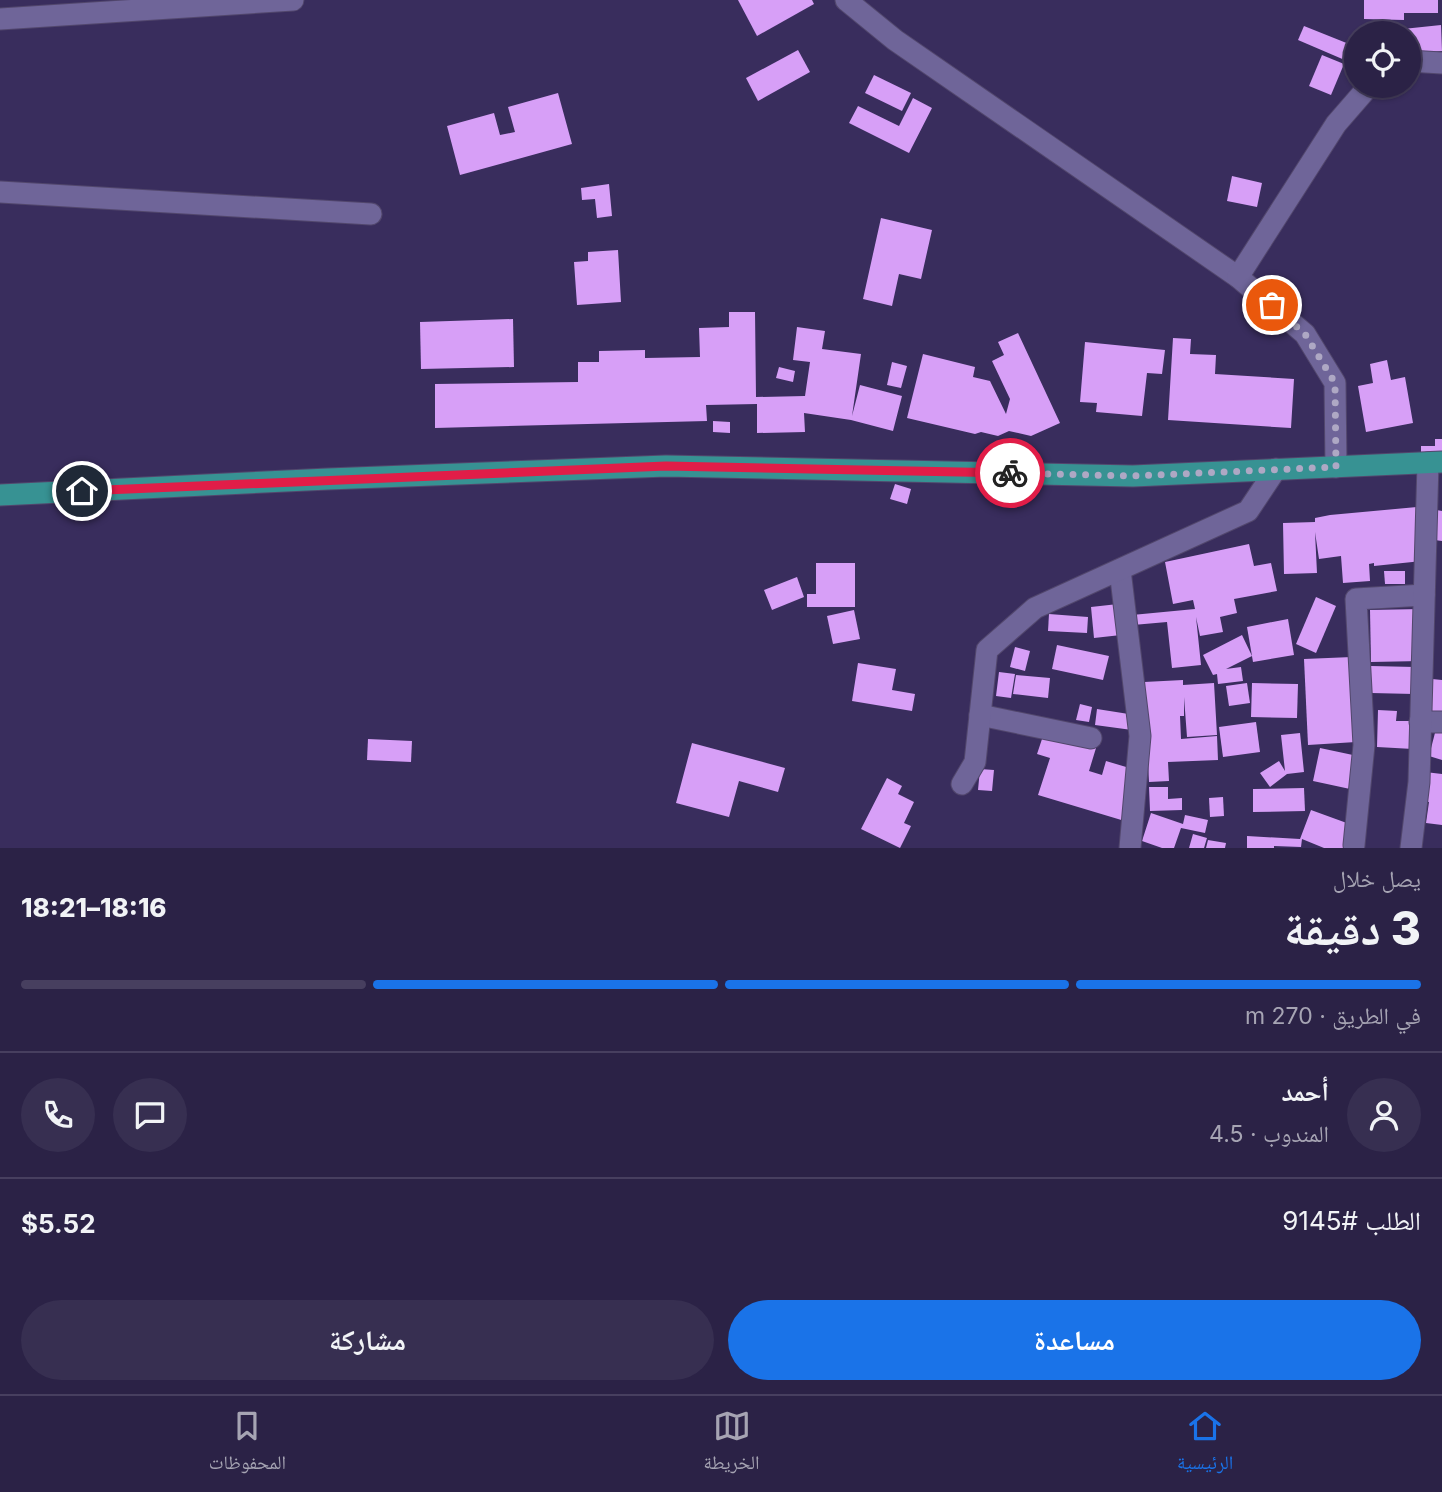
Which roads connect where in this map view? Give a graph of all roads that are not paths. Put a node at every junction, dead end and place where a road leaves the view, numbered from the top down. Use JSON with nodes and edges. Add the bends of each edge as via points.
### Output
{"nodes":[{"id":1,"x":293,"y":0,"type":"edge"},
{"id":2,"x":846,"y":0,"type":"edge"},
{"id":3,"x":148,"y":5,"type":"edge"},
{"id":4,"x":0,"y":19,"type":"edge"},
{"id":5,"x":1421,"y":62,"type":"edge"},
{"id":6,"x":1442,"y":63,"type":"edge"},
{"id":7,"x":1359,"y":98,"type":"edge"},
{"id":8,"x":0,"y":192,"type":"edge"},
{"id":9,"x":371,"y":214,"type":"dead end"},
{"id":10,"x":1238,"y":277,"type":"junction"},
{"id":11,"x":1435,"y":462,"type":"edge"},
{"id":12,"x":1336,"y":467,"type":"junction"},
{"id":13,"x":1276,"y":469,"type":"junction"},
{"id":14,"x":0,"y":495,"type":"edge"},
{"id":15,"x":1120,"y":570,"type":"junction"},
{"id":16,"x":1424,"y":595,"type":"junction"},
{"id":17,"x":980,"y":715,"type":"junction"},
{"id":18,"x":1420,"y":722,"type":"junction"},
{"id":19,"x":1442,"y":722,"type":"edge"},
{"id":20,"x":1090,"y":738,"type":"dead end"},
{"id":21,"x":962,"y":784,"type":"dead end"},
{"id":22,"x":1354,"y":845,"type":"dead end"},
{"id":23,"x":1130,"y":848,"type":"edge"},
{"id":24,"x":1411,"y":848,"type":"edge"}],
"edges":[{"from":1,"to":3,"type":"street"},
{"from":2,"to":10,"type":"street","via":[[906,48]]},
{"from":3,"to":4,"type":"street"},
{"from":5,"to":6,"type":"street"},
{"from":7,"to":10,"type":"street","via":[[1336,124]]},
{"from":8,"to":9,"type":"street"},
{"from":10,"to":12,"type":"street","via":[[1305,334],[1335,383]]},
{"from":11,"to":12,"type":"main road"},
{"from":11,"to":16,"type":"street"},
{"from":12,"to":13,"type":"main road"},
{"from":13,"to":14,"type":"main road","via":[[1133,476],[666,466]]},
{"from":13,"to":15,"type":"street","via":[[1248,511]]},
{"from":15,"to":17,"type":"street","via":[[1035,608],[987,650]]},
{"from":15,"to":23,"type":"street","via":[[1140,736]]},
{"from":16,"to":18,"type":"street"},
{"from":16,"to":22,"type":"street","via":[[1356,599],[1364,744]]},
{"from":17,"to":20,"type":"street"},
{"from":17,"to":21,"type":"street","via":[[975,762]]},
{"from":18,"to":19,"type":"street"},
{"from":18,"to":24,"type":"street"}]}
